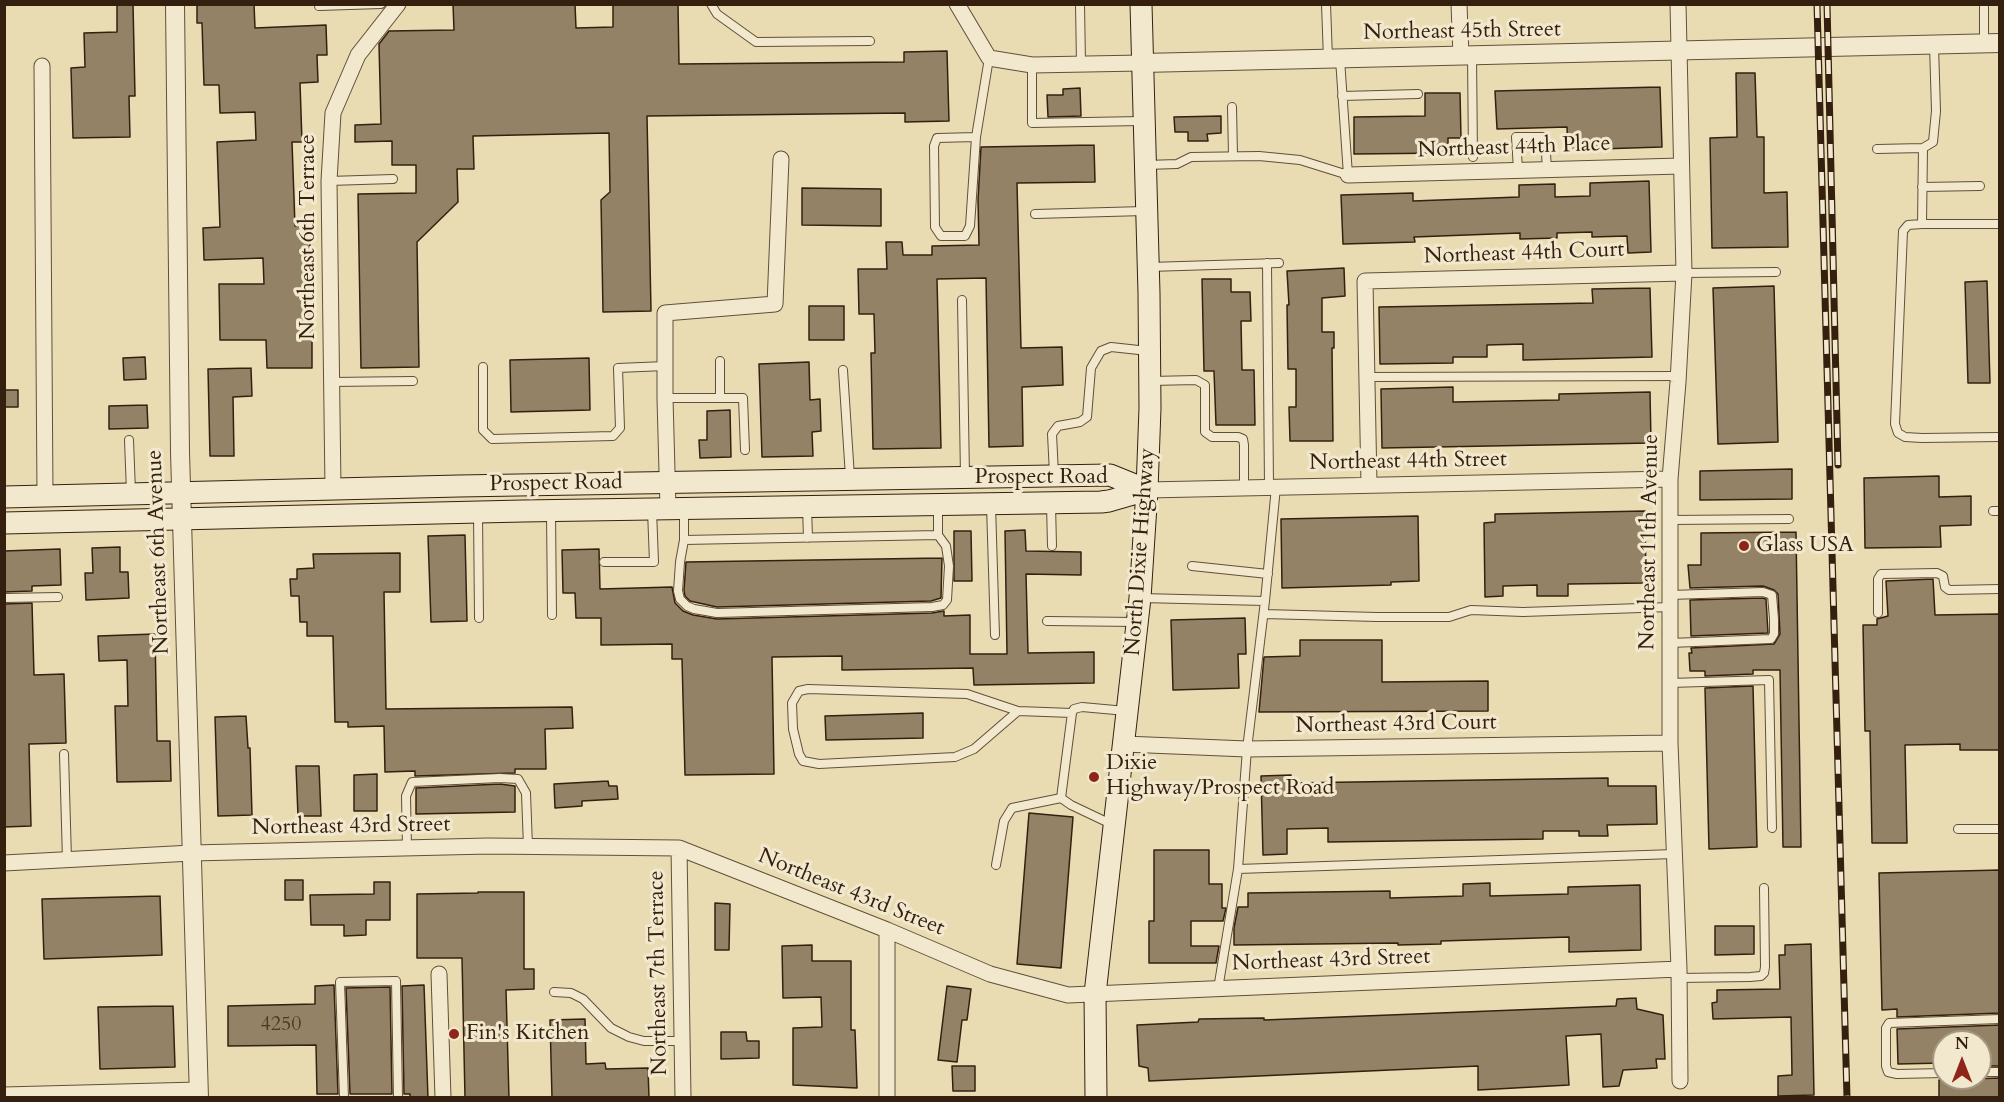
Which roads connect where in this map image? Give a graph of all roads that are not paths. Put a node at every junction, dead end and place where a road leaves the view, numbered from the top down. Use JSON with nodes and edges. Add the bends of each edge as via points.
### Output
{"nodes":[{"id":1,"x":175,"y":4,"type":"edge"},
{"id":2,"x":381,"y":4,"type":"edge"},
{"id":3,"x":398,"y":4,"type":"edge"},
{"id":4,"x":711,"y":4,"type":"edge"},
{"id":5,"x":957,"y":4,"type":"edge"},
{"id":6,"x":1080,"y":4,"type":"edge"},
{"id":7,"x":1141,"y":4,"type":"edge"},
{"id":8,"x":1326,"y":4,"type":"edge"},
{"id":9,"x":1459,"y":4,"type":"edge"},
{"id":10,"x":1678,"y":4,"type":"edge"},
{"id":11,"x":1984,"y":4,"type":"edge"},
{"id":12,"x":319,"y":6,"type":"edge"},
{"id":13,"x":870,"y":41,"type":"dead end"},
{"id":14,"x":1992,"y":44,"type":"edge"},
{"id":15,"x":1934,"y":45,"type":"junction"},
{"id":16,"x":1679,"y":51,"type":"junction"},
{"id":17,"x":1466,"y":56,"type":"junction"},
{"id":18,"x":989,"y":58,"type":"junction"},
{"id":19,"x":1334,"y":59,"type":"junction"},
{"id":20,"x":1142,"y":63,"type":"junction"},
{"id":21,"x":1081,"y":64,"type":"junction"},
{"id":22,"x":42,"y":66,"type":"dead end"},
{"id":23,"x":1032,"y":66,"type":"junction"},
{"id":24,"x":1419,"y":94,"type":"dead end"},
{"id":25,"x":1342,"y":96,"type":"junction"},
{"id":26,"x":1232,"y":107,"type":"dead end"},
{"id":27,"x":1143,"y":121,"type":"junction"},
{"id":28,"x":976,"y":137,"type":"junction"},
{"id":29,"x":1923,"y":148,"type":"junction"},
{"id":30,"x":1877,"y":149,"type":"dead end"},
{"id":31,"x":1233,"y":156,"type":"junction"},
{"id":32,"x":1473,"y":157,"type":"dead end"},
{"id":33,"x":781,"y":159,"type":"dead end"},
{"id":34,"x":1144,"y":165,"type":"junction"},
{"id":35,"x":1681,"y":166,"type":"junction"},
{"id":36,"x":1518,"y":170,"type":"junction"},
{"id":37,"x":1547,"y":170,"type":"junction"},
{"id":38,"x":1348,"y":175,"type":"junction"},
{"id":39,"x":393,"y":179,"type":"dead end"},
{"id":40,"x":329,"y":181,"type":"junction"},
{"id":41,"x":1980,"y":186,"type":"dead end"},
{"id":42,"x":1922,"y":187,"type":"junction"},
{"id":43,"x":1146,"y":211,"type":"junction"},
{"id":44,"x":1035,"y":214,"type":"dead end"},
{"id":45,"x":1922,"y":224,"type":"junction"},
{"id":46,"x":2000,"y":224,"type":"edge"},
{"id":47,"x":1278,"y":262,"type":"dead end"},
{"id":48,"x":1267,"y":263,"type":"junction"},
{"id":49,"x":1148,"y":267,"type":"junction"},
{"id":50,"x":1776,"y":272,"type":"dead end"},
{"id":51,"x":1683,"y":273,"type":"junction"},
{"id":52,"x":962,"y":300,"type":"dead end"},
{"id":53,"x":1149,"y":351,"type":"junction"},
{"id":54,"x":720,"y":361,"type":"dead end"},
{"id":55,"x":665,"y":366,"type":"junction"},
{"id":56,"x":483,"y":368,"type":"dead end"},
{"id":57,"x":843,"y":370,"type":"dead end"},
{"id":58,"x":1678,"y":376,"type":"junction"},
{"id":59,"x":1367,"y":377,"type":"junction"},
{"id":60,"x":413,"y":381,"type":"dead end"},
{"id":61,"x":1149,"y":381,"type":"junction"},
{"id":62,"x":331,"y":382,"type":"junction"},
{"id":63,"x":665,"y":398,"type":"junction"},
{"id":64,"x":720,"y":398,"type":"junction"},
{"id":65,"x":2000,"y":437,"type":"edge"},
{"id":66,"x":129,"y":440,"type":"dead end"},
{"id":67,"x":745,"y":450,"type":"dead end"},
{"id":68,"x":1054,"y":476,"type":"junction"},
{"id":69,"x":964,"y":477,"type":"junction"},
{"id":70,"x":850,"y":479,"type":"junction"},
{"id":71,"x":1670,"y":479,"type":"junction"},
{"id":72,"x":668,"y":482,"type":"junction"},
{"id":73,"x":1369,"y":485,"type":"junction"},
{"id":74,"x":1272,"y":487,"type":"junction"},
{"id":75,"x":1244,"y":488,"type":"junction"},
{"id":76,"x":333,"y":489,"type":"junction"},
{"id":77,"x":1147,"y":490,"type":"junction"},
{"id":78,"x":181,"y":492,"type":"junction"},
{"id":79,"x":131,"y":493,"type":"junction"},
{"id":80,"x":45,"y":495,"type":"junction"},
{"id":81,"x":4,"y":497,"type":"edge"},
{"id":82,"x":1051,"y":502,"type":"junction"},
{"id":83,"x":991,"y":503,"type":"junction"},
{"id":84,"x":938,"y":504,"type":"junction"},
{"id":85,"x":807,"y":506,"type":"junction"},
{"id":86,"x":668,"y":508,"type":"junction"},
{"id":87,"x":551,"y":510,"type":"junction"},
{"id":88,"x":478,"y":512,"type":"junction"},
{"id":89,"x":182,"y":518,"type":"junction"},
{"id":90,"x":1789,"y":519,"type":"dead end"},
{"id":91,"x":1670,"y":520,"type":"junction"},
{"id":92,"x":4,"y":523,"type":"edge"},
{"id":93,"x":938,"y":535,"type":"junction"},
{"id":94,"x":808,"y":538,"type":"junction"},
{"id":95,"x":684,"y":540,"type":"junction"},
{"id":96,"x":1052,"y":546,"type":"dead end"},
{"id":97,"x":604,"y":562,"type":"dead end"},
{"id":98,"x":1191,"y":566,"type":"dead end"},
{"id":99,"x":1268,"y":574,"type":"junction"},
{"id":100,"x":2000,"y":589,"type":"edge"},
{"id":101,"x":58,"y":597,"type":"dead end"},
{"id":102,"x":4,"y":598,"type":"edge"},
{"id":103,"x":1140,"y":598,"type":"junction"},
{"id":104,"x":1265,"y":601,"type":"junction"},
{"id":105,"x":1670,"y":601,"type":"junction"},
{"id":106,"x":1878,"y":613,"type":"dead end"},
{"id":107,"x":1264,"y":614,"type":"junction"},
{"id":108,"x":552,"y":615,"type":"dead end"},
{"id":109,"x":479,"y":618,"type":"dead end"},
{"id":110,"x":1047,"y":621,"type":"dead end"},
{"id":111,"x":1137,"y":622,"type":"junction"},
{"id":112,"x":995,"y":635,"type":"dead end"},
{"id":113,"x":1670,"y":643,"type":"junction"},
{"id":114,"x":1670,"y":683,"type":"junction"},
{"id":115,"x":1018,"y":711,"type":"junction"},
{"id":116,"x":1127,"y":712,"type":"junction"},
{"id":117,"x":1072,"y":713,"type":"junction"},
{"id":118,"x":1670,"y":743,"type":"junction"},
{"id":119,"x":1124,"y":744,"type":"junction"},
{"id":120,"x":1247,"y":749,"type":"junction"},
{"id":121,"x":64,"y":754,"type":"dead end"},
{"id":122,"x":1061,"y":798,"type":"junction"},
{"id":123,"x":1114,"y":825,"type":"junction"},
{"id":124,"x":1772,"y":828,"type":"dead end"},
{"id":125,"x":1958,"y":829,"type":"dead end"},
{"id":126,"x":2000,"y":829,"type":"edge"},
{"id":127,"x":528,"y":847,"type":"junction"},
{"id":128,"x":406,"y":848,"type":"junction"},
{"id":129,"x":680,"y":848,"type":"junction"},
{"id":130,"x":192,"y":853,"type":"junction"},
{"id":131,"x":1674,"y":854,"type":"junction"},
{"id":132,"x":67,"y":860,"type":"junction"},
{"id":133,"x":4,"y":863,"type":"edge"},
{"id":134,"x":996,"y":865,"type":"dead end"},
{"id":135,"x":1238,"y":869,"type":"junction"},
{"id":136,"x":1764,"y":888,"type":"dead end"},
{"id":137,"x":887,"y":930,"type":"junction"},
{"id":138,"x":439,"y":974,"type":"dead end"},
{"id":139,"x":1679,"y":974,"type":"junction"},
{"id":140,"x":1218,"y":989,"type":"junction"},
{"id":141,"x":554,"y":992,"type":"dead end"},
{"id":142,"x":1095,"y":994,"type":"junction"},
{"id":143,"x":2000,"y":1019,"type":"edge"},
{"id":144,"x":682,"y":1041,"type":"junction"},
{"id":145,"x":1932,"y":1073,"type":"edge"},
{"id":146,"x":1680,"y":1081,"type":"dead end"},
{"id":147,"x":199,"y":1094,"type":"edge"},
{"id":148,"x":7,"y":1096,"type":"edge"},
{"id":149,"x":344,"y":1098,"type":"edge"},
{"id":150,"x":398,"y":1098,"type":"edge"},
{"id":151,"x":443,"y":1098,"type":"edge"},
{"id":152,"x":683,"y":1098,"type":"edge"},
{"id":153,"x":887,"y":1098,"type":"edge"},
{"id":154,"x":1096,"y":1098,"type":"edge"}],
"edges":[{"from":1,"to":78,"type":"street","name":"Northeast 6th Avenue"},
{"from":2,"to":12,"type":"lane"},
{"from":3,"to":40,"type":"street","name":"Northeast 6th Terrace","via":[[358,55],[333,112]]},
{"from":4,"to":13,"type":"lane","via":[[717,14],[756,42]]},
{"from":5,"to":18,"type":"street"},
{"from":6,"to":21,"type":"lane"},
{"from":7,"to":20,"type":"main road","name":"North Dixie Highway"},
{"from":8,"to":19,"type":"lane"},
{"from":9,"to":17,"type":"street"},
{"from":10,"to":16,"type":"street","name":"Northeast 11th Avenue"},
{"from":11,"to":14,"type":"lane"},
{"from":14,"to":15,"type":"street","name":"Northeast 45th Street"},
{"from":15,"to":16,"type":"street","name":"Northeast 45th Street"},
{"from":15,"to":29,"type":"lane","via":[[1933,141]]},
{"from":16,"to":17,"type":"street","name":"Northeast 45th Street"},
{"from":16,"to":35,"type":"street","name":"Northeast 11th Avenue"},
{"from":17,"to":19,"type":"street","name":"Northeast 45th Street"},
{"from":17,"to":32,"type":"lane"},
{"from":18,"to":23,"type":"street","name":"Northeast 45th Street"},
{"from":18,"to":28,"type":"lane"},
{"from":19,"to":20,"type":"street","name":"Northeast 45th Street"},
{"from":19,"to":25,"type":"lane"},
{"from":20,"to":21,"type":"street","name":"Northeast 45th Street"},
{"from":20,"to":27,"type":"main road","name":"North Dixie Highway"},
{"from":21,"to":23,"type":"street","name":"Northeast 45th Street"},
{"from":22,"to":80,"type":"street"},
{"from":23,"to":27,"type":"lane","via":[[1032,123]]},
{"from":24,"to":25,"type":"lane"},
{"from":25,"to":38,"type":"lane"},
{"from":26,"to":31,"type":"lane"},
{"from":27,"to":34,"type":"main road","name":"North Dixie Highway"},
{"from":28,"to":28,"type":"lane","via":[[938,138],[934,146],[935,227],[941,236],[965,236],[970,226]]},
{"from":29,"to":30,"type":"lane"},
{"from":29,"to":42,"type":"lane"},
{"from":31,"to":34,"type":"lane","via":[[1191,157],[1177,164]]},
{"from":31,"to":38,"type":"lane","via":[[1300,160]]},
{"from":33,"to":55,"type":"street","via":[[775,304],[665,314]]},
{"from":34,"to":43,"type":"main road","name":"North Dixie Highway"},
{"from":35,"to":37,"type":"street","name":"Northeast 44th Place"},
{"from":35,"to":51,"type":"street","name":"Northeast 11th Avenue"},
{"from":36,"to":37,"type":"street","name":"Northeast 44th Place"},
{"from":36,"to":37,"type":"lane","via":[[1516,137],[1545,137]]},
{"from":36,"to":38,"type":"street","name":"Northeast 44th Place"},
{"from":39,"to":40,"type":"lane"},
{"from":40,"to":62,"type":"street","name":"Northeast 6th Terrace"},
{"from":41,"to":42,"type":"lane"},
{"from":42,"to":45,"type":"lane"},
{"from":43,"to":44,"type":"lane"},
{"from":43,"to":49,"type":"main road","name":"North Dixie Highway"},
{"from":45,"to":46,"type":"lane"},
{"from":45,"to":65,"type":"lane","via":[[1908,225],[1903,231],[1895,424],[1898,433]]},
{"from":47,"to":48,"type":"lane"},
{"from":48,"to":49,"type":"lane"},
{"from":48,"to":74,"type":"lane"},
{"from":49,"to":53,"type":"main road","name":"North Dixie Highway"},
{"from":50,"to":51,"type":"lane"},
{"from":51,"to":58,"type":"street","name":"Northeast 11th Avenue"},
{"from":51,"to":59,"type":"street","name":"Northeast 44th Court","via":[[1365,281]]},
{"from":52,"to":69,"type":"lane"},
{"from":53,"to":61,"type":"main road","name":"North Dixie Highway"},
{"from":53,"to":68,"type":"lane","via":[[1111,347],[1101,351],[1091,368],[1087,417],[1058,426],[1052,434]]},
{"from":54,"to":64,"type":"lane"},
{"from":55,"to":56,"type":"lane","via":[[618,368],[620,428],[613,436],[492,439],[483,430]]},
{"from":55,"to":63,"type":"street"},
{"from":57,"to":70,"type":"lane"},
{"from":58,"to":59,"type":"lane"},
{"from":58,"to":71,"type":"street","name":"Northeast 11th Avenue"},
{"from":59,"to":73,"type":"street"},
{"from":60,"to":62,"type":"lane"},
{"from":61,"to":75,"type":"lane","via":[[1196,380],[1205,385],[1205,432],[1212,437],[1243,439]]},
{"from":61,"to":77,"type":"main road","name":"North Dixie Highway"},
{"from":62,"to":76,"type":"street","name":"Northeast 6th Terrace"},
{"from":63,"to":64,"type":"lane"},
{"from":63,"to":72,"type":"street"},
{"from":64,"to":67,"type":"lane","via":[[743,398]]},
{"from":66,"to":79,"type":"lane"},
{"from":68,"to":69,"type":"main road","name":"Prospect Road"},
{"from":68,"to":77,"type":"main road","name":"Prospect Road","via":[[1110,474]]},
{"from":69,"to":70,"type":"main road","name":"Prospect Road"},
{"from":70,"to":72,"type":"main road","name":"Prospect Road"},
{"from":71,"to":73,"type":"street","name":"Northeast 44th Street"},
{"from":71,"to":91,"type":"street","name":"Northeast 11th Avenue"},
{"from":72,"to":76,"type":"main road","name":"Prospect Road"},
{"from":72,"to":86,"type":"street"},
{"from":73,"to":74,"type":"street","name":"Northeast 44th Street"},
{"from":74,"to":75,"type":"street","name":"Northeast 44th Street"},
{"from":74,"to":99,"type":"lane"},
{"from":75,"to":77,"type":"street","name":"Northeast 44th Street"},
{"from":76,"to":78,"type":"main road","name":"Prospect Road"},
{"from":77,"to":82,"type":"main road","name":"Prospect Road","via":[[1109,501]]},
{"from":77,"to":103,"type":"main road","name":"North Dixie Highway"},
{"from":78,"to":79,"type":"main road","name":"Prospect Road"},
{"from":78,"to":89,"type":"street","name":"Northeast 6th Avenue"},
{"from":79,"to":80,"type":"main road","name":"Prospect Road"},
{"from":80,"to":81,"type":"main road","name":"Prospect Road"},
{"from":82,"to":83,"type":"main road","name":"Prospect Road"},
{"from":82,"to":96,"type":"lane"},
{"from":83,"to":84,"type":"main road","name":"Prospect Road"},
{"from":83,"to":112,"type":"lane"},
{"from":84,"to":85,"type":"main road","name":"Prospect Road"},
{"from":84,"to":93,"type":"lane"},
{"from":85,"to":86,"type":"main road","name":"Prospect Road"},
{"from":85,"to":94,"type":"lane"},
{"from":86,"to":87,"type":"main road","name":"Prospect Road"},
{"from":86,"to":95,"type":"lane"},
{"from":86,"to":97,"type":"lane","via":[[654,562]]},
{"from":87,"to":88,"type":"main road","name":"Prospect Road"},
{"from":87,"to":108,"type":"lane"},
{"from":88,"to":89,"type":"main road","name":"Prospect Road"},
{"from":88,"to":109,"type":"lane"},
{"from":89,"to":92,"type":"main road","name":"Prospect Road"},
{"from":89,"to":130,"type":"street","name":"Northeast 6th Avenue"},
{"from":90,"to":91,"type":"lane"},
{"from":91,"to":105,"type":"street","name":"Northeast 11th Avenue"},
{"from":93,"to":94,"type":"lane"},
{"from":93,"to":95,"type":"lane","via":[[948,553],[949,590],[943,605],[717,613],[694,609],[680,599],[678,582]]},
{"from":94,"to":95,"type":"lane"},
{"from":98,"to":99,"type":"lane"},
{"from":99,"to":104,"type":"lane"},
{"from":100,"to":106,"type":"lane","via":[[1949,590],[1943,576],[1937,573],[1881,574]]},
{"from":101,"to":102,"type":"lane"},
{"from":103,"to":104,"type":"lane"},
{"from":103,"to":111,"type":"main road","name":"North Dixie Highway"},
{"from":104,"to":107,"type":"lane"},
{"from":105,"to":107,"type":"lane","via":[[1522,612],[1471,610],[1449,618]]},
{"from":105,"to":113,"type":"street","name":"Northeast 11th Avenue"},
{"from":105,"to":113,"type":"lane","via":[[1763,592],[1772,595],[1774,634],[1771,639]]},
{"from":107,"to":120,"type":"lane"},
{"from":110,"to":111,"type":"lane"},
{"from":111,"to":116,"type":"main road","name":"North Dixie Highway"},
{"from":113,"to":114,"type":"street","name":"Northeast 11th Avenue"},
{"from":114,"to":118,"type":"street","name":"Northeast 11th Avenue"},
{"from":114,"to":124,"type":"lane","via":[[1769,680]]},
{"from":115,"to":115,"type":"lane","via":[[974,749],[955,757],[819,764],[803,761],[799,754],[792,703],[799,692],[808,689],[967,694]]},
{"from":115,"to":117,"type":"lane"},
{"from":116,"to":117,"type":"lane","via":[[1082,707]]},
{"from":116,"to":119,"type":"main road","name":"North Dixie Highway"},
{"from":117,"to":122,"type":"lane"},
{"from":118,"to":120,"type":"street","name":"Northeast 43rd Court"},
{"from":118,"to":131,"type":"street","name":"Northeast 11th Avenue"},
{"from":119,"to":120,"type":"street","name":"Northeast 43rd Court"},
{"from":119,"to":123,"type":"main road","name":"North Dixie Highway"},
{"from":120,"to":135,"type":"lane"},
{"from":121,"to":132,"type":"lane"},
{"from":122,"to":123,"type":"lane"},
{"from":122,"to":134,"type":"lane","via":[[1012,808],[1004,821]]},
{"from":123,"to":142,"type":"main road","name":"North Dixie Highway"},
{"from":125,"to":126,"type":"lane"},
{"from":127,"to":128,"type":"street","name":"Northeast 43rd Street"},
{"from":127,"to":128,"type":"lane","via":[[526,793],[518,779],[500,778],[412,782],[406,796]]},
{"from":127,"to":129,"type":"street","name":"Northeast 43rd Street"},
{"from":128,"to":130,"type":"street","name":"Northeast 43rd Street"},
{"from":129,"to":137,"type":"street","name":"Northeast 43rd Street"},
{"from":129,"to":144,"type":"street","name":"Northeast 7th Terrace"},
{"from":130,"to":132,"type":"street","name":"Northeast 43rd Street"},
{"from":130,"to":147,"type":"street","name":"Northeast 6th Avenue"},
{"from":131,"to":135,"type":"lane"},
{"from":131,"to":139,"type":"street","name":"Northeast 11th Avenue"},
{"from":132,"to":133,"type":"street","name":"Northeast 43rd Street"},
{"from":135,"to":140,"type":"lane"},
{"from":136,"to":139,"type":"lane","via":[[1764,973],[1750,977]]},
{"from":137,"to":142,"type":"street","name":"Northeast 43rd Street","via":[[990,974],[1068,995]]},
{"from":137,"to":153,"type":"street"},
{"from":138,"to":151,"type":"street"},
{"from":139,"to":140,"type":"street","name":"Northeast 43rd Street"},
{"from":139,"to":146,"type":"street","name":"Northeast 11th Avenue"},
{"from":140,"to":142,"type":"street","name":"Northeast 43rd Street"},
{"from":141,"to":144,"type":"lane","via":[[571,993],[583,999],[611,1028],[629,1037]]},
{"from":142,"to":154,"type":"main road","name":"North Dixie Highway"},
{"from":143,"to":145,"type":"lane","via":[[1890,1023],[1886,1028],[1888,1072]]},
{"from":144,"to":152,"type":"street","name":"Northeast 7th Terrace"},
{"from":147,"to":148,"type":"street"},
{"from":149,"to":150,"type":"lane","via":[[340,982],[396,981]]}]}
